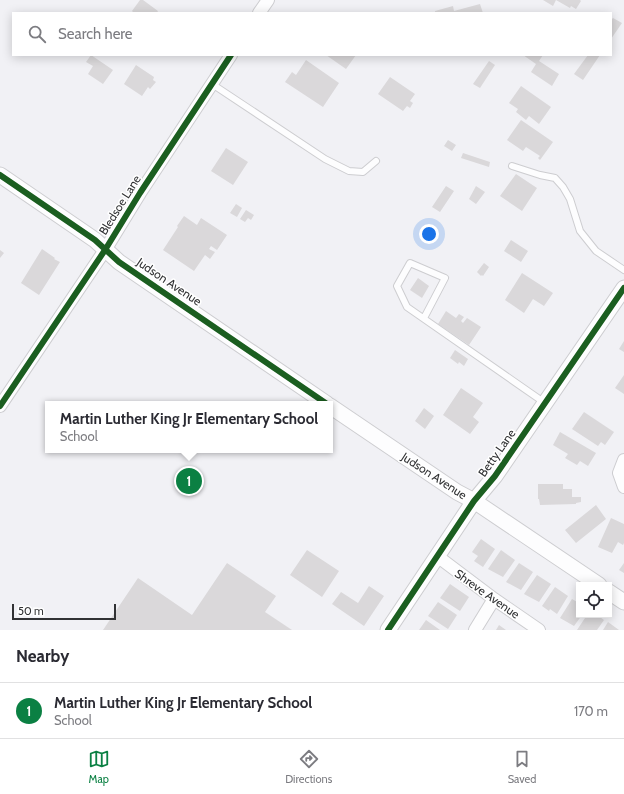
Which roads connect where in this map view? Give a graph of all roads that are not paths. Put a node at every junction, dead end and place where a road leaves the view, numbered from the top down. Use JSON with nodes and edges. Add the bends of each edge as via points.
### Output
{"nodes":[{"id":1,"x":268,"y":0,"type":"edge"},
{"id":2,"x":261,"y":12,"type":"edge"},
{"id":3,"x":231,"y":56,"type":"edge"},
{"id":4,"x":212,"y":84,"type":"junction"},
{"id":5,"x":376,"y":161,"type":"dead end"},
{"id":6,"x":512,"y":166,"type":"dead end"},
{"id":7,"x":0,"y":175,"type":"edge"},
{"id":8,"x":105,"y":250,"type":"junction"},
{"id":9,"x":624,"y":270,"type":"edge"},
{"id":10,"x":624,"y":288,"type":"edge"},
{"id":11,"x":424,"y":318,"type":"junction"},
{"id":12,"x":323,"y":401,"type":"edge"},
{"id":13,"x":1,"y":402,"type":"edge"},
{"id":14,"x":545,"y":403,"type":"junction"},
{"id":15,"x":333,"y":408,"type":"edge"},
{"id":16,"x":624,"y":460,"type":"edge"},
{"id":17,"x":624,"y":487,"type":"edge"},
{"id":18,"x":474,"y":502,"type":"junction"},
{"id":19,"x":437,"y":556,"type":"junction"},
{"id":20,"x":594,"y":582,"type":"edge"},
{"id":21,"x":612,"y":594,"type":"edge"},
{"id":22,"x":494,"y":599,"type":"junction"},
{"id":23,"x":624,"y":602,"type":"edge"},
{"id":24,"x":388,"y":630,"type":"edge"},
{"id":25,"x":475,"y":630,"type":"edge"},
{"id":26,"x":539,"y":630,"type":"edge"}],
"edges":[{"from":1,"to":2,"type":"street"},
{"from":3,"to":4,"type":"street","name":"Bledsoe Lane"},
{"from":4,"to":5,"type":"lane","via":[[325,159],[349,170],[363,172]]},
{"from":4,"to":8,"type":"street","name":"Bledsoe Lane"},
{"from":6,"to":9,"type":"lane","via":[[555,178],[570,199],[580,231],[596,251]]},
{"from":7,"to":8,"type":"street","name":"Judson Avenue","via":[[95,240]]},
{"from":8,"to":12,"type":"street","name":"Judson Avenue"},
{"from":8,"to":13,"type":"street","name":"Bledsoe Lane"},
{"from":10,"to":14,"type":"street","name":"Betty Lane"},
{"from":11,"to":11,"type":"lane","via":[[407,307],[397,286],[410,263],[445,278]]},
{"from":11,"to":14,"type":"lane"},
{"from":14,"to":18,"type":"street","name":"Betty Lane"},
{"from":15,"to":18,"type":"street","name":"Judson Avenue"},
{"from":16,"to":17,"type":"street","via":[[619,473]]},
{"from":18,"to":19,"type":"street","name":"Betty Lane"},
{"from":18,"to":20,"type":"street","name":"Judson Avenue"},
{"from":19,"to":22,"type":"street","name":"Shreve Avenue"},
{"from":19,"to":24,"type":"street","name":"Betty Lane"},
{"from":21,"to":23,"type":"street"},
{"from":22,"to":25,"type":"street"},
{"from":22,"to":26,"type":"street","name":"Shreve Avenue"}]}
